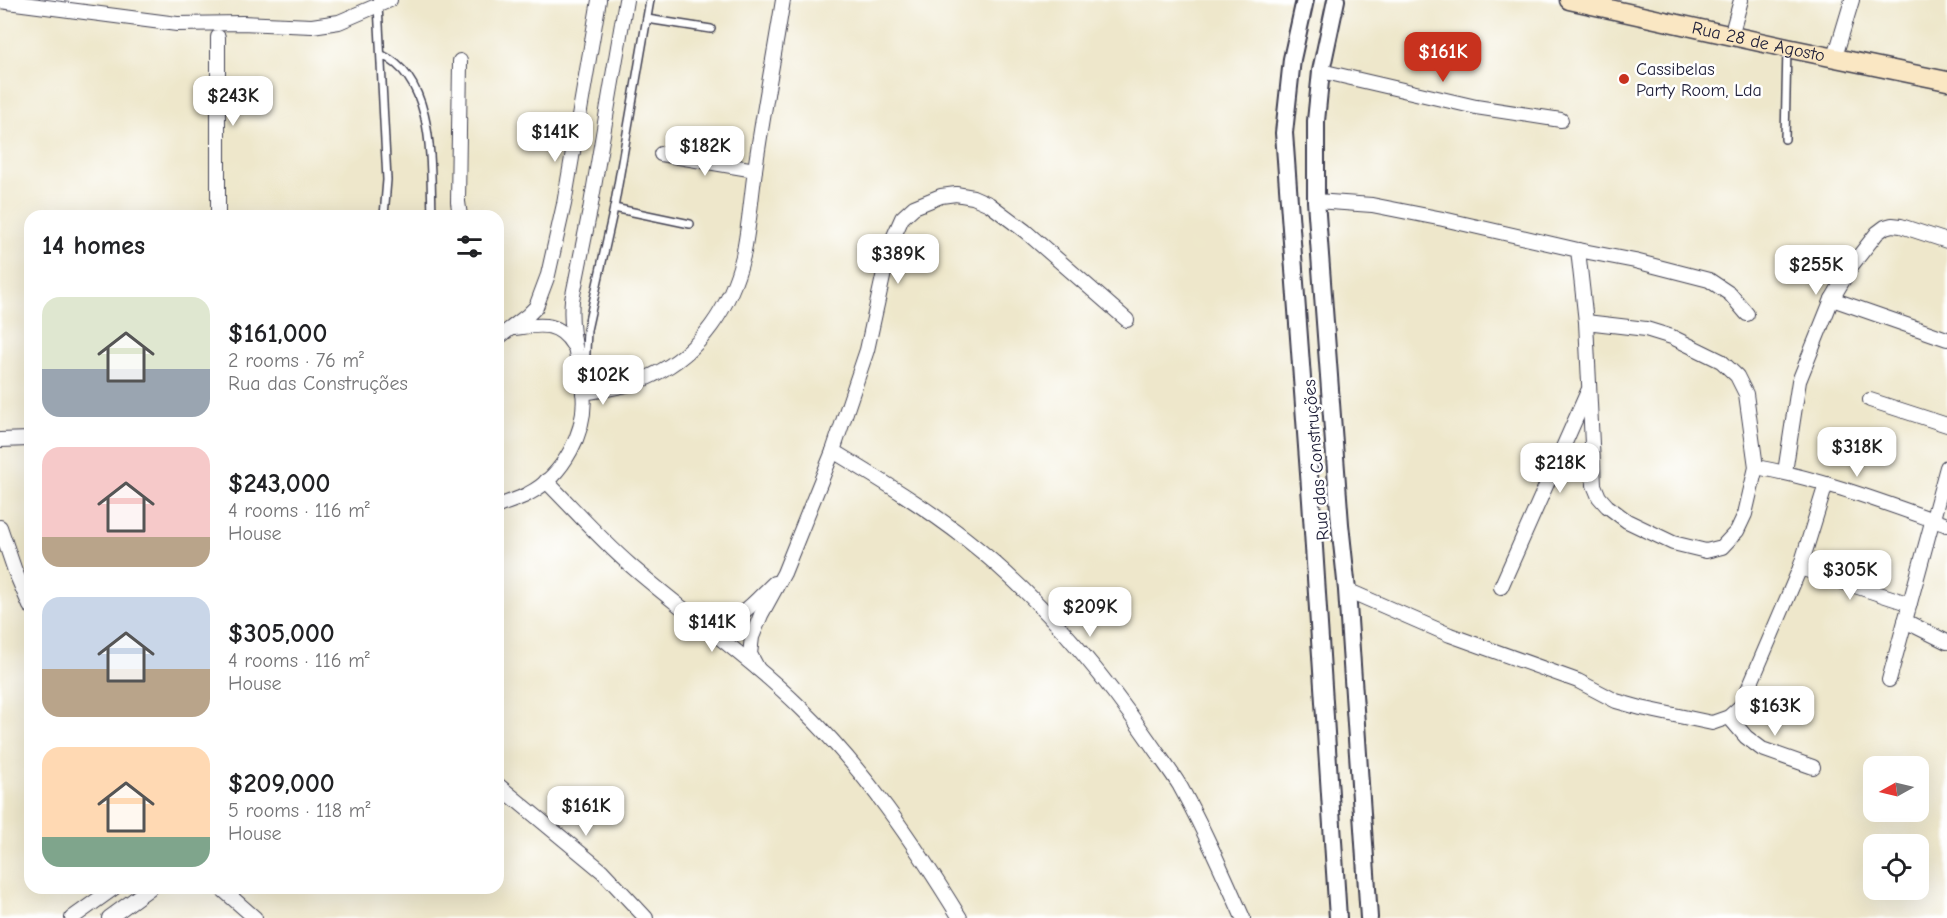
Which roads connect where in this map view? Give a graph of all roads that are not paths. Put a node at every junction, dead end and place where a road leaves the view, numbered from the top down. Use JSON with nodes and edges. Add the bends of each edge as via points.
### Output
{"nodes":[{"id":1,"x":599,"y":0,"type":"edge"},
{"id":2,"x":626,"y":0,"type":"edge"},
{"id":3,"x":650,"y":0,"type":"edge"},
{"id":4,"x":783,"y":0,"type":"edge"},
{"id":5,"x":1337,"y":0,"type":"edge"},
{"id":6,"x":1569,"y":0,"type":"edge"},
{"id":7,"x":1741,"y":0,"type":"edge"},
{"id":8,"x":1852,"y":0,"type":"edge"},
{"id":9,"x":0,"y":1,"type":"edge"},
{"id":10,"x":382,"y":2,"type":"edge"},
{"id":11,"x":1304,"y":3,"type":"edge"},
{"id":12,"x":647,"y":19,"type":"junction"},
{"id":13,"x":711,"y":29,"type":"dead end"},
{"id":14,"x":1731,"y":36,"type":"junction"},
{"id":15,"x":218,"y":37,"type":"dead end"},
{"id":16,"x":1787,"y":48,"type":"junction"},
{"id":17,"x":382,"y":55,"type":"junction"},
{"id":18,"x":1835,"y":57,"type":"junction"},
{"id":19,"x":460,"y":61,"type":"dead end"},
{"id":20,"x":1321,"y":71,"type":"junction"},
{"id":21,"x":1947,"y":81,"type":"edge"},
{"id":22,"x":1561,"y":120,"type":"dead end"},
{"id":23,"x":1785,"y":139,"type":"dead end"},
{"id":24,"x":661,"y":154,"type":"dead end"},
{"id":25,"x":755,"y":170,"type":"junction"},
{"id":26,"x":1316,"y":201,"type":"junction"},
{"id":27,"x":614,"y":208,"type":"junction"},
{"id":28,"x":218,"y":210,"type":"edge"},
{"id":29,"x":384,"y":210,"type":"edge"},
{"id":30,"x":432,"y":210,"type":"edge"},
{"id":31,"x":460,"y":210,"type":"edge"},
{"id":32,"x":690,"y":224,"type":"dead end"},
{"id":33,"x":1947,"y":241,"type":"edge"},
{"id":34,"x":1578,"y":250,"type":"junction"},
{"id":35,"x":1832,"y":299,"type":"junction"},
{"id":36,"x":1747,"y":314,"type":"dead end"},
{"id":37,"x":1127,"y":320,"type":"dead end"},
{"id":38,"x":1586,"y":322,"type":"junction"},
{"id":39,"x":511,"y":328,"type":"junction"},
{"id":40,"x":504,"y":333,"type":"edge"},
{"id":41,"x":1947,"y":339,"type":"edge"},
{"id":42,"x":574,"y":347,"type":"junction"},
{"id":43,"x":1590,"y":387,"type":"junction"},
{"id":44,"x":583,"y":393,"type":"junction"},
{"id":45,"x":1870,"y":400,"type":"dead end"},
{"id":46,"x":1947,"y":425,"type":"edge"},
{"id":47,"x":24,"y":439,"type":"edge"},
{"id":48,"x":0,"y":440,"type":"edge"},
{"id":49,"x":833,"y":451,"type":"junction"},
{"id":50,"x":1756,"y":467,"type":"junction"},
{"id":51,"x":1947,"y":467,"type":"edge"},
{"id":52,"x":1785,"y":472,"type":"junction"},
{"id":53,"x":546,"y":481,"type":"junction"},
{"id":54,"x":1826,"y":484,"type":"junction"},
{"id":55,"x":518,"y":498,"type":"junction"},
{"id":56,"x":504,"y":499,"type":"edge"},
{"id":57,"x":504,"y":504,"type":"edge"},
{"id":58,"x":1932,"y":520,"type":"junction"},
{"id":59,"x":1947,"y":525,"type":"edge"},
{"id":60,"x":0,"y":527,"type":"edge"},
{"id":61,"x":1800,"y":568,"type":"junction"},
{"id":62,"x":784,"y":573,"type":"junction"},
{"id":63,"x":1501,"y":587,"type":"dead end"},
{"id":64,"x":1347,"y":590,"type":"junction"},
{"id":65,"x":24,"y":592,"type":"edge"},
{"id":66,"x":1910,"y":604,"type":"junction"},
{"id":67,"x":686,"y":612,"type":"junction"},
{"id":68,"x":1905,"y":621,"type":"junction"},
{"id":69,"x":1947,"y":642,"type":"edge"},
{"id":70,"x":758,"y":669,"type":"junction"},
{"id":71,"x":1889,"y":680,"type":"dead end"},
{"id":72,"x":1729,"y":717,"type":"junction"},
{"id":73,"x":1813,"y":767,"type":"dead end"},
{"id":74,"x":504,"y":790,"type":"edge"},
{"id":75,"x":106,"y":894,"type":"edge"},
{"id":76,"x":142,"y":894,"type":"edge"},
{"id":77,"x":228,"y":894,"type":"edge"},
{"id":78,"x":72,"y":918,"type":"edge"},
{"id":79,"x":109,"y":918,"type":"edge"},
{"id":80,"x":255,"y":918,"type":"edge"},
{"id":81,"x":646,"y":918,"type":"edge"},
{"id":82,"x":960,"y":918,"type":"edge"},
{"id":83,"x":1243,"y":918,"type":"edge"},
{"id":84,"x":1338,"y":918,"type":"edge"},
{"id":85,"x":1369,"y":918,"type":"edge"}],
"edges":[{"from":1,"to":39,"type":"street","via":[[555,253],[536,307]]},
{"from":2,"to":42,"type":"street","via":[[572,300]]},
{"from":3,"to":12,"type":"lane"},
{"from":4,"to":25,"type":"street"},
{"from":5,"to":20,"type":"street","name":"Rua das Construções"},
{"from":6,"to":14,"type":"main road","name":"Rua 28 de Agosto"},
{"from":7,"to":14,"type":"street"},
{"from":8,"to":18,"type":"street"},
{"from":9,"to":10,"type":"street","via":[[177,24],[312,26],[339,22]]},
{"from":10,"to":17,"type":"lane"},
{"from":11,"to":84,"type":"street","name":"Rua das Construções","via":[[1292,59],[1284,134]]},
{"from":12,"to":13,"type":"lane"},
{"from":12,"to":27,"type":"lane"},
{"from":14,"to":16,"type":"main road","name":"Rua 28 de Agosto"},
{"from":15,"to":28,"type":"street"},
{"from":16,"to":18,"type":"main road","name":"Rua 28 de Agosto"},
{"from":16,"to":23,"type":"lane"},
{"from":17,"to":29,"type":"lane"},
{"from":17,"to":30,"type":"lane","via":[[404,71],[417,91],[428,132]]},
{"from":18,"to":21,"type":"main road","name":"Rua 28 de Agosto"},
{"from":19,"to":31,"type":"street"},
{"from":20,"to":22,"type":"street","via":[[1476,107]]},
{"from":20,"to":26,"type":"street","name":"Rua das Construções","via":[[1316,121]]},
{"from":24,"to":25,"type":"street"},
{"from":25,"to":44,"type":"street","via":[[737,278],[711,329],[685,355],[653,376]]},
{"from":26,"to":34,"type":"street","via":[[1372,205]]},
{"from":26,"to":64,"type":"street","name":"Rua das Construções"},
{"from":27,"to":32,"type":"lane"},
{"from":27,"to":44,"type":"lane","via":[[587,330]]},
{"from":33,"to":35,"type":"street","via":[[1901,226],[1885,227],[1852,265]]},
{"from":34,"to":36,"type":"street","via":[[1709,280],[1730,294]]},
{"from":34,"to":38,"type":"street"},
{"from":35,"to":41,"type":"street"},
{"from":35,"to":52,"type":"street","via":[[1799,381]]},
{"from":37,"to":49,"type":"street","via":[[989,204],[956,194],[927,201],[902,218],[895,232],[867,350]]},
{"from":38,"to":43,"type":"street"},
{"from":38,"to":50,"type":"street","via":[[1646,329],[1721,361],[1737,376],[1746,394]]},
{"from":39,"to":40,"type":"street"},
{"from":39,"to":42,"type":"street","via":[[554,327],[566,334]]},
{"from":42,"to":44,"type":"street"},
{"from":43,"to":50,"type":"street","via":[[1596,491],[1607,506],[1627,521],[1664,539],[1706,551],[1722,547],[1737,531],[1745,514]]},
{"from":43,"to":63,"type":"street"},
{"from":44,"to":53,"type":"street","via":[[582,420],[574,443]]},
{"from":45,"to":46,"type":"street"},
{"from":47,"to":48,"type":"street"},
{"from":49,"to":62,"type":"street"},
{"from":49,"to":83,"type":"street","via":[[901,492],[967,540],[1027,594],[1084,654],[1179,785]]},
{"from":50,"to":52,"type":"street"},
{"from":51,"to":58,"type":"street"},
{"from":52,"to":54,"type":"street"},
{"from":53,"to":55,"type":"street"},
{"from":53,"to":67,"type":"street","via":[[627,563]]},
{"from":54,"to":58,"type":"street"},
{"from":54,"to":61,"type":"street"},
{"from":55,"to":56,"type":"street"},
{"from":55,"to":57,"type":"street"},
{"from":58,"to":59,"type":"street"},
{"from":58,"to":66,"type":"street"},
{"from":60,"to":65,"type":"street"},
{"from":61,"to":66,"type":"street"},
{"from":61,"to":72,"type":"street","via":[[1742,706]]},
{"from":62,"to":67,"type":"street","via":[[729,621],[714,623]]},
{"from":62,"to":70,"type":"street","via":[[752,637],[750,654]]},
{"from":64,"to":72,"type":"street","via":[[1450,635],[1578,681],[1616,701],[1712,723]]},
{"from":64,"to":85,"type":"street","name":"Rua das Construções"},
{"from":66,"to":68,"type":"street"},
{"from":67,"to":70,"type":"street"},
{"from":68,"to":69,"type":"street"},
{"from":68,"to":71,"type":"street"},
{"from":70,"to":82,"type":"street","via":[[802,709],[890,811]]},
{"from":72,"to":73,"type":"street","via":[[1762,749]]},
{"from":74,"to":81,"type":"street","via":[[602,871]]},
{"from":75,"to":78,"type":"street"},
{"from":76,"to":79,"type":"street"},
{"from":77,"to":80,"type":"street"}]}
